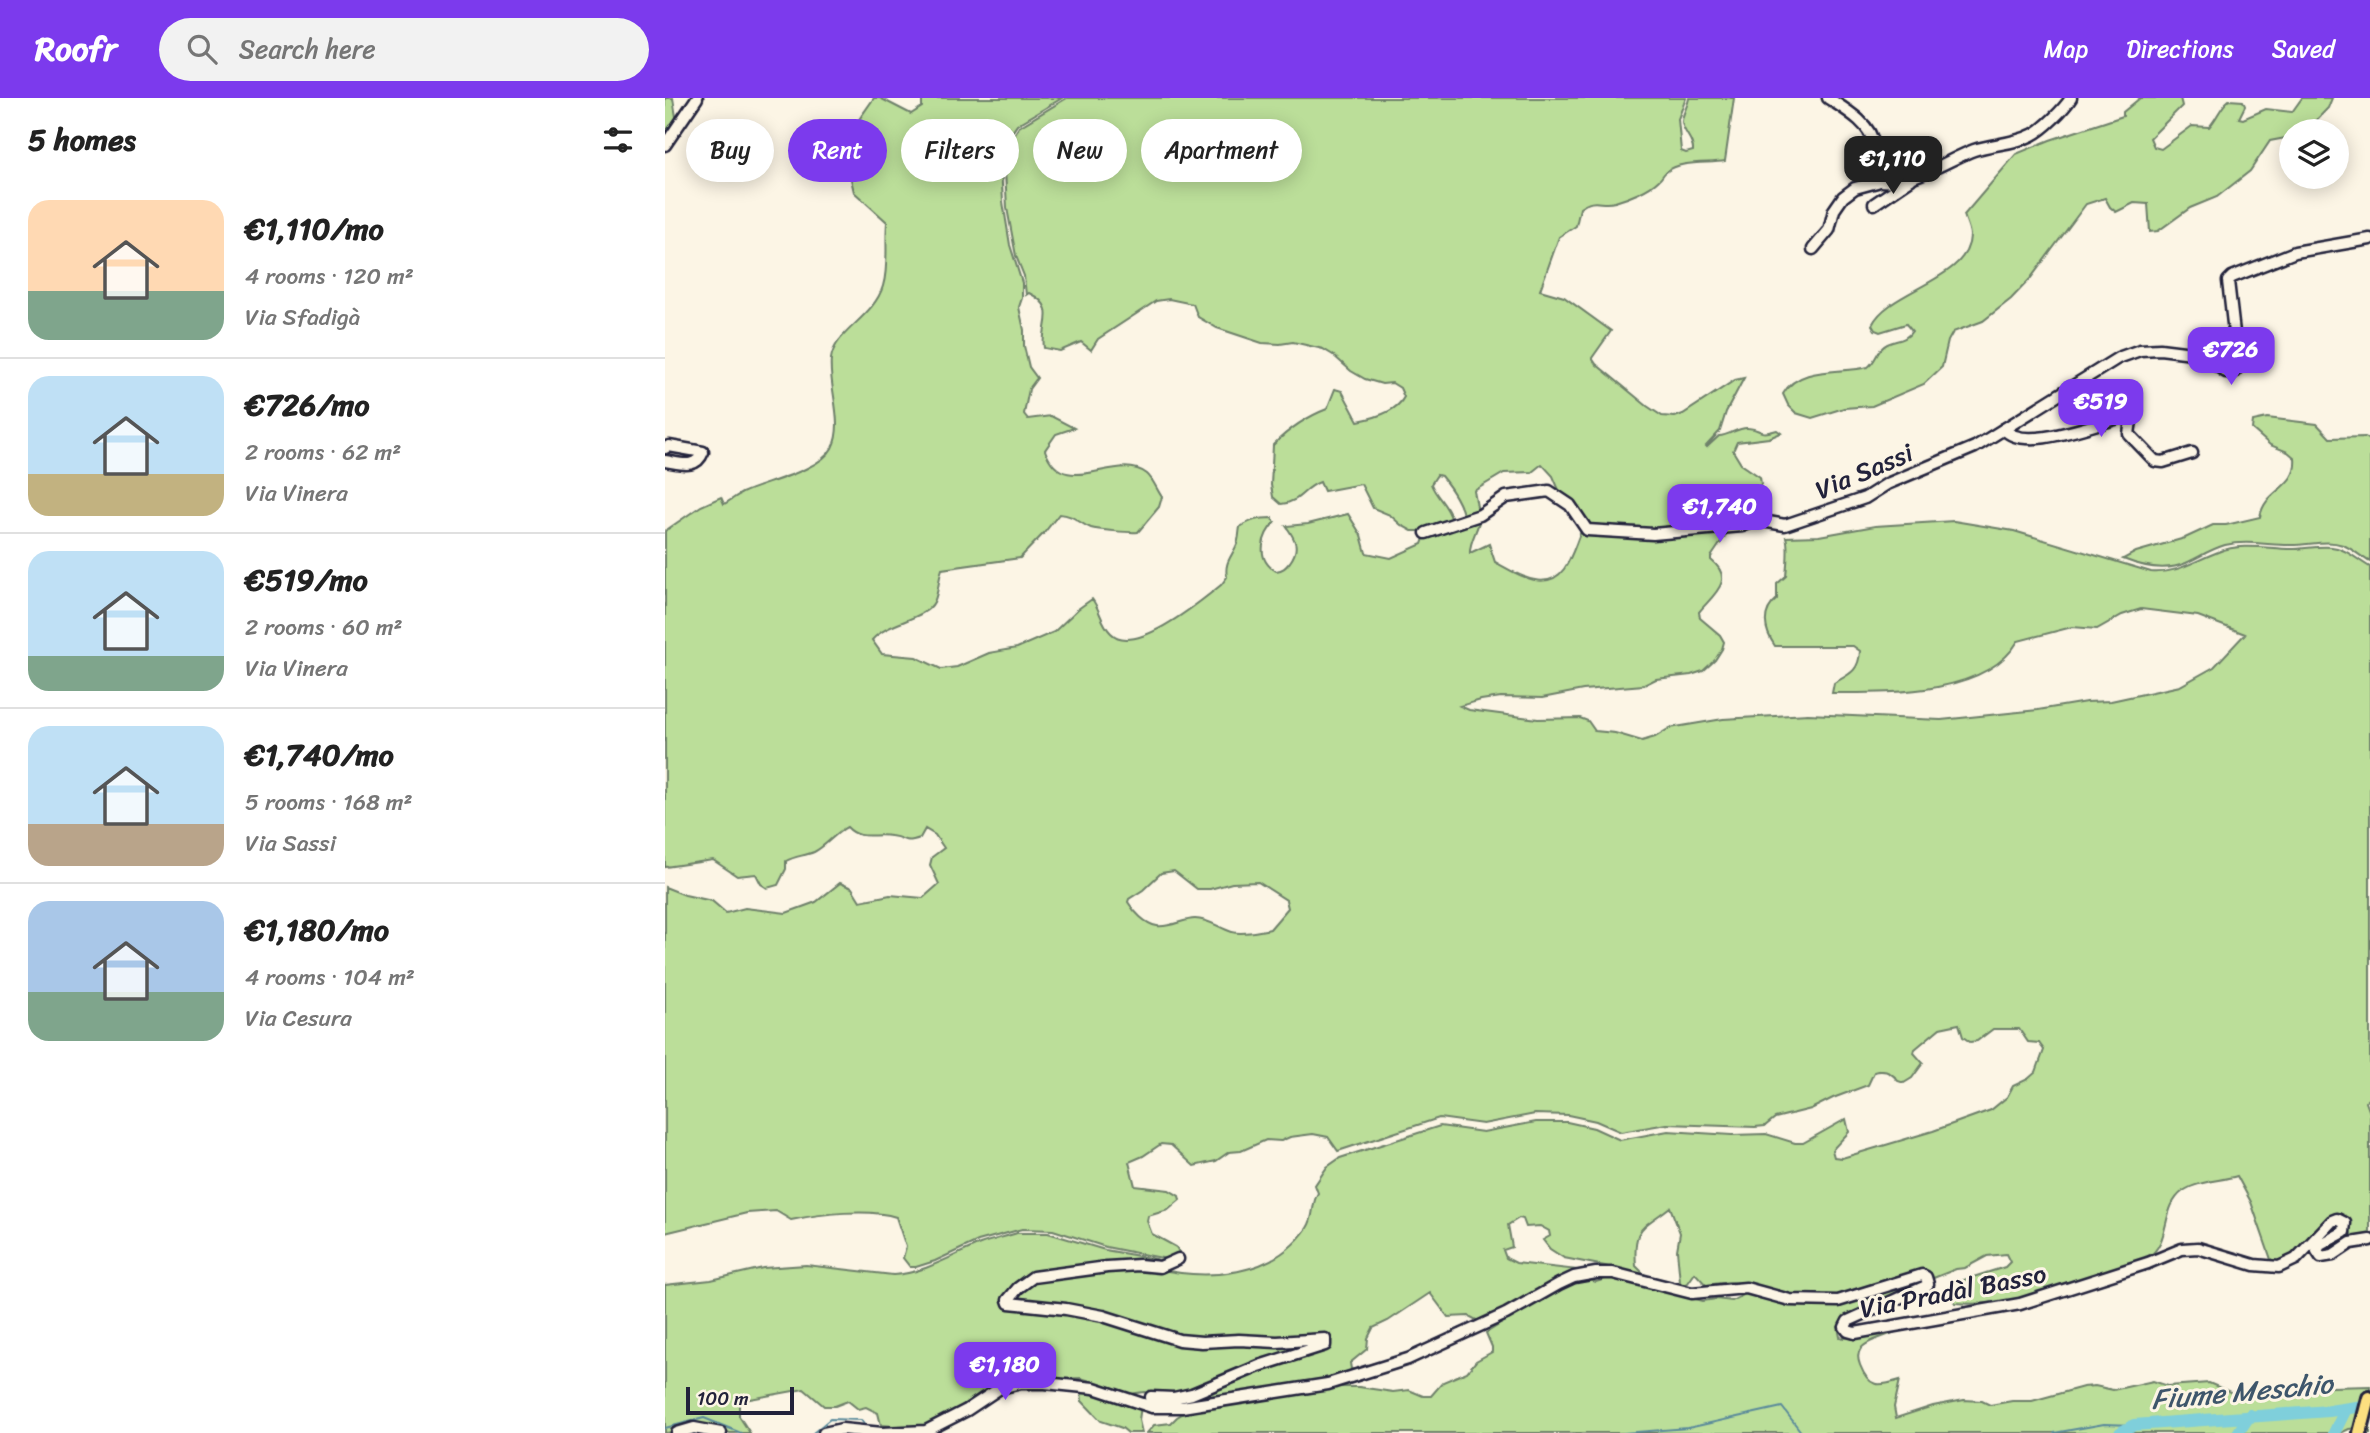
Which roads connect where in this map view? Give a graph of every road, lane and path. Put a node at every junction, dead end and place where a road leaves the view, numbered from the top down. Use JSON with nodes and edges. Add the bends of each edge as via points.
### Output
{"nodes":[{"id":1,"x":697,"y":98,"type":"edge"},
{"id":2,"x":1828,"y":98,"type":"edge"},
{"id":3,"x":2071,"y":98,"type":"edge"},
{"id":4,"x":665,"y":145,"type":"edge"},
{"id":5,"x":1911,"y":178,"type":"junction"},
{"id":6,"x":1877,"y":182,"type":"junction"},
{"id":7,"x":1874,"y":204,"type":"dead end"},
{"id":8,"x":2370,"y":239,"type":"edge"},
{"id":9,"x":1813,"y":248,"type":"dead end"},
{"id":10,"x":2004,"y":429,"type":"junction"},
{"id":11,"x":665,"y":448,"type":"edge"},
{"id":12,"x":2192,"y":453,"type":"dead end"},
{"id":13,"x":665,"y":461,"type":"edge"},
{"id":14,"x":1426,"y":533,"type":"dead end"},
{"id":15,"x":2370,"y":1240,"type":"edge"},
{"id":16,"x":1178,"y":1259,"type":"dead end"},
{"id":17,"x":2368,"y":1401,"type":"edge"},
{"id":18,"x":1152,"y":1407,"type":"junction"},
{"id":19,"x":869,"y":1431,"type":"edge"},
{"id":20,"x":677,"y":1433,"type":"edge"},
{"id":21,"x":721,"y":1433,"type":"edge"},
{"id":22,"x":824,"y":1433,"type":"edge"},
{"id":23,"x":2360,"y":1433,"type":"edge"}],
"edges":[{"from":1,"to":4,"type":"street"},
{"from":2,"to":6,"type":"street","via":[[1867,129],[1873,142],[1867,167]]},
{"from":3,"to":5,"type":"street","via":[[2032,135],[1973,150]]},
{"from":5,"to":6,"type":"street"},
{"from":5,"to":7,"type":"street"},
{"from":6,"to":9,"type":"street","via":[[1843,197],[1829,230]]},
{"from":8,"to":10,"type":"street","via":[[2295,253],[2232,277],[2228,281],[2238,367],[2234,372],[2226,372],[2200,354],[2140,350],[2118,358]]},
{"from":10,"to":12,"type":"street","via":[[2015,437],[2043,438],[2127,416],[2129,434],[2155,461]]},
{"from":10,"to":14,"type":"street","name":"Via Sassi","via":[[1865,498],[1785,525],[1757,520],[1742,526],[1653,534],[1587,530],[1570,505],[1549,492],[1506,497],[1480,515]]},
{"from":11,"to":13,"type":"street","via":[[703,452],[701,459],[690,465]]},
{"from":15,"to":18,"type":"street","name":"Via Pradàl Basso","via":[[2321,1257],[2320,1245],[2344,1232],[2345,1223],[2337,1219],[2296,1259],[2279,1267],[2254,1265],[2198,1248],[2182,1249],[2020,1304],[1855,1333],[1845,1327],[1848,1321],[1926,1286],[1926,1277],[1838,1301],[1790,1300],[1746,1288],[1692,1293],[1596,1273],[1574,1277],[1408,1359],[1328,1384],[1182,1407]]},
{"from":16,"to":18,"type":"street","via":[[1160,1266],[1107,1267],[1033,1277],[1008,1300],[1103,1316],[1179,1340],[1325,1339],[1325,1345],[1192,1394],[1151,1397]]},
{"from":17,"to":23,"type":"main road"},
{"from":18,"to":19,"type":"street","via":[[1094,1388],[1021,1383],[1000,1388],[926,1431]]},
{"from":19,"to":22,"type":"street"},
{"from":20,"to":21,"type":"street","via":[[694,1428]]}]}
